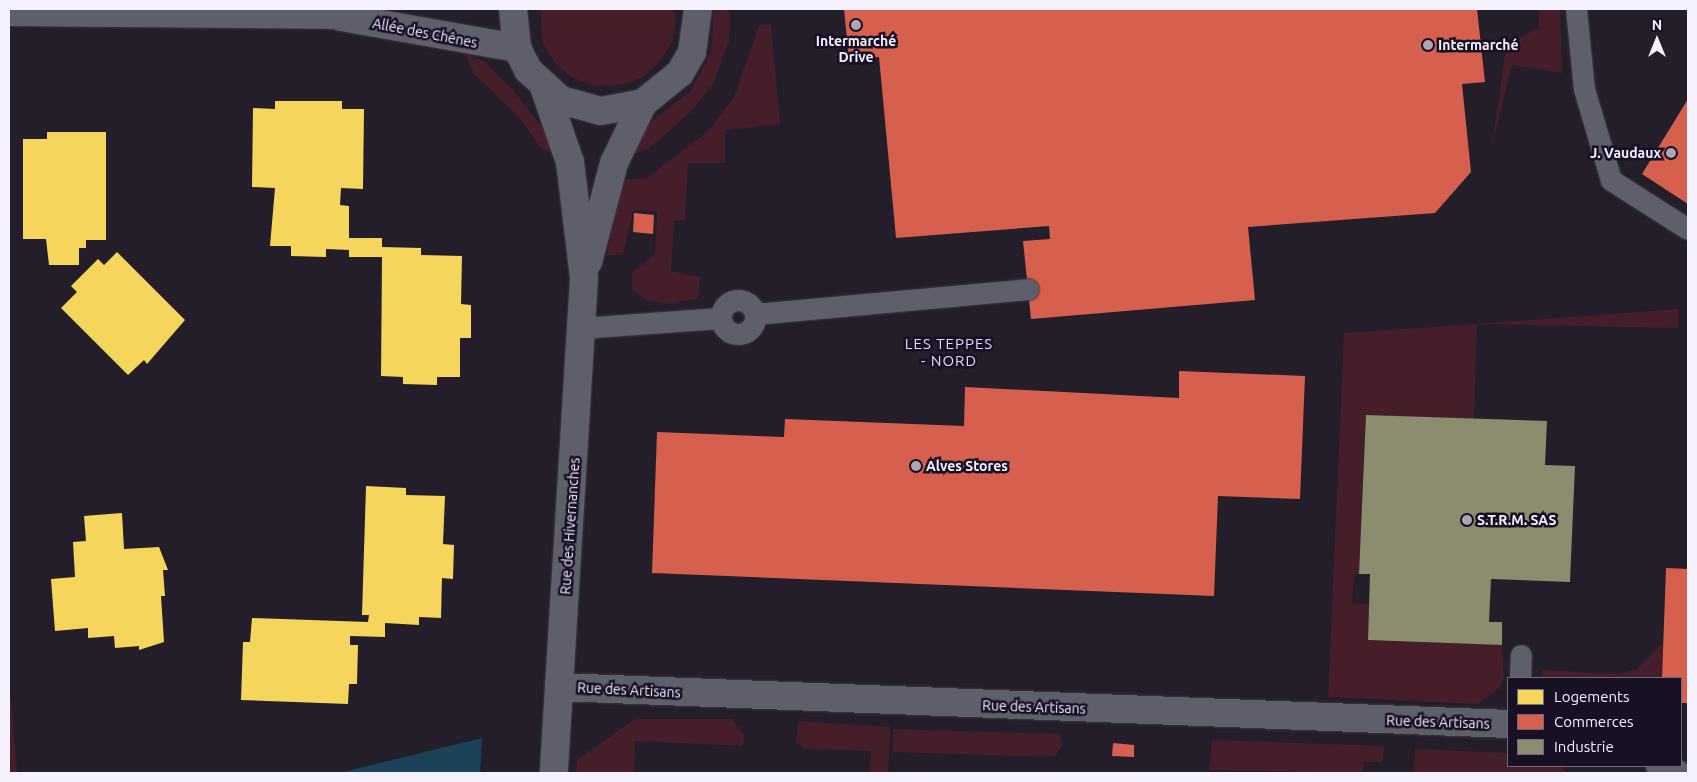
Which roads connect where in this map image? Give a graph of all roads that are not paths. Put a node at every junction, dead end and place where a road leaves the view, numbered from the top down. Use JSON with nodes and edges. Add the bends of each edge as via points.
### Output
{"nodes":[{"id":1,"x":367,"y":9,"type":"edge"},
{"id":2,"x":514,"y":9,"type":"edge"},
{"id":3,"x":698,"y":9,"type":"edge"},
{"id":4,"x":1576,"y":9,"type":"edge"},
{"id":5,"x":183,"y":11,"type":"edge"},
{"id":6,"x":9,"y":12,"type":"edge"},
{"id":7,"x":332,"y":15,"type":"junction"},
{"id":8,"x":517,"y":48,"type":"junction"},
{"id":9,"x":544,"y":87,"type":"junction"},
{"id":10,"x":643,"y":103,"type":"junction"},
{"id":11,"x":1688,"y":229,"type":"edge"},
{"id":12,"x":584,"y":278,"type":"junction"},
{"id":13,"x":1028,"y":289,"type":"dead end"},
{"id":14,"x":581,"y":328,"type":"junction"},
{"id":15,"x":1521,"y":655,"type":"dead end"},
{"id":16,"x":1520,"y":677,"type":"edge"},
{"id":17,"x":559,"y":687,"type":"junction"},
{"id":18,"x":1507,"y":724,"type":"edge"},
{"id":19,"x":1662,"y":767,"type":"edge"},
{"id":20,"x":554,"y":773,"type":"edge"},
{"id":21,"x":1676,"y":773,"type":"edge"}],
"edges":[{"from":1,"to":7,"type":"street","name":"Allée des Chênes"},
{"from":2,"to":8,"type":"street"},
{"from":3,"to":10,"type":"street","via":[[692,52],[680,73]]},
{"from":4,"to":11,"type":"lane","via":[[1580,67],[1611,180]]},
{"from":5,"to":6,"type":"street","name":"Allée des Chênes"},
{"from":5,"to":7,"type":"street","name":"Allée des Chênes"},
{"from":7,"to":8,"type":"street","name":"Allée des Chênes"},
{"from":8,"to":9,"type":"street"},
{"from":9,"to":10,"type":"street","via":[[561,100],[601,111]]},
{"from":9,"to":12,"type":"street","name":"Rue des Hivernanches","via":[[570,162]]},
{"from":10,"to":12,"type":"street","name":"Rue des Hivernanches","via":[[614,163]]},
{"from":12,"to":14,"type":"street","name":"Rue des Hivernanches"},
{"from":13,"to":14,"type":"lane","via":[[755,314],[750,330],[740,334],[724,327],[720,318]]},
{"from":14,"to":17,"type":"street","name":"Rue des Hivernanches"},
{"from":15,"to":16,"type":"lane"},
{"from":17,"to":18,"type":"street","name":"Rue des Artisans"},
{"from":17,"to":20,"type":"street","name":"Rue des Hivernanches"},
{"from":19,"to":21,"type":"street"}]}
